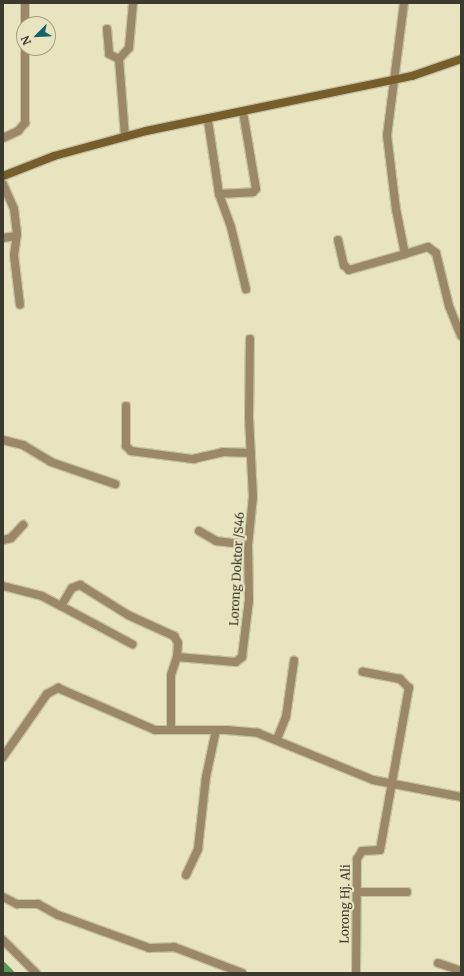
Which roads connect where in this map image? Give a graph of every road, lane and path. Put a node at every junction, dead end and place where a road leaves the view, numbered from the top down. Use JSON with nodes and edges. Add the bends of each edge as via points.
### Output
{"nodes":[{"id":1,"x":25,"y":3,"type":"edge"},
{"id":2,"x":133,"y":3,"type":"edge"},
{"id":3,"x":404,"y":3,"type":"edge"},
{"id":4,"x":25,"y":16,"type":"edge"},
{"id":5,"x":107,"y":29,"type":"dead end"},
{"id":6,"x":25,"y":56,"type":"edge"},
{"id":7,"x":461,"y":59,"type":"edge"},
{"id":8,"x":119,"y":60,"type":"junction"},
{"id":9,"x":394,"y":80,"type":"junction"},
{"id":10,"x":243,"y":112,"type":"junction"},
{"id":11,"x":208,"y":121,"type":"junction"},
{"id":12,"x":125,"y":137,"type":"junction"},
{"id":13,"x":3,"y":138,"type":"edge"},
{"id":14,"x":3,"y":176,"type":"edge"},
{"id":15,"x":3,"y":184,"type":"edge"},
{"id":16,"x":219,"y":194,"type":"junction"},
{"id":17,"x":16,"y":236,"type":"junction"},
{"id":18,"x":3,"y":238,"type":"edge"},
{"id":19,"x":338,"y":240,"type":"dead end"},
{"id":20,"x":405,"y":254,"type":"junction"},
{"id":21,"x":246,"y":289,"type":"dead end"},
{"id":22,"x":20,"y":305,"type":"dead end"},
{"id":23,"x":461,"y":336,"type":"edge"},
{"id":24,"x":250,"y":339,"type":"dead end"},
{"id":25,"x":126,"y":406,"type":"dead end"},
{"id":26,"x":3,"y":440,"type":"edge"},
{"id":27,"x":251,"y":453,"type":"junction"},
{"id":28,"x":115,"y":484,"type":"dead end"},
{"id":29,"x":23,"y":525,"type":"dead end"},
{"id":30,"x":198,"y":531,"type":"dead end"},
{"id":31,"x":3,"y":540,"type":"edge"},
{"id":32,"x":248,"y":545,"type":"junction"},
{"id":33,"x":3,"y":586,"type":"edge"},
{"id":34,"x":62,"y":606,"type":"junction"},
{"id":35,"x":132,"y":644,"type":"dead end"},
{"id":36,"x":177,"y":657,"type":"junction"},
{"id":37,"x":294,"y":661,"type":"dead end"},
{"id":38,"x":363,"y":672,"type":"dead end"},
{"id":39,"x":172,"y":730,"type":"junction"},
{"id":40,"x":216,"y":730,"type":"junction"},
{"id":41,"x":278,"y":739,"type":"junction"},
{"id":42,"x":3,"y":757,"type":"edge"},
{"id":43,"x":390,"y":784,"type":"junction"},
{"id":44,"x":461,"y":797,"type":"edge"},
{"id":45,"x":186,"y":875,"type":"dead end"},
{"id":46,"x":357,"y":892,"type":"junction"},
{"id":47,"x":407,"y":892,"type":"dead end"},
{"id":48,"x":3,"y":897,"type":"edge"},
{"id":49,"x":3,"y":940,"type":"edge"},
{"id":50,"x":438,"y":963,"type":"dead end"},
{"id":51,"x":461,"y":971,"type":"edge"},
{"id":52,"x":36,"y":973,"type":"edge"},
{"id":53,"x":242,"y":973,"type":"edge"},
{"id":54,"x":356,"y":973,"type":"edge"}],
"edges":[{"from":1,"to":4,"type":"street"},
{"from":2,"to":8,"type":"street","via":[[129,48]]},
{"from":3,"to":9,"type":"street"},
{"from":5,"to":8,"type":"street","via":[[109,54]]},
{"from":6,"to":13,"type":"street","via":[[25,123],[18,131]]},
{"from":7,"to":9,"type":"main road"},
{"from":8,"to":12,"type":"street"},
{"from":9,"to":10,"type":"main road"},
{"from":9,"to":20,"type":"street","via":[[387,142]]},
{"from":10,"to":11,"type":"main road"},
{"from":10,"to":16,"type":"street","via":[[256,189],[253,192]]},
{"from":11,"to":12,"type":"main road"},
{"from":11,"to":16,"type":"street"},
{"from":12,"to":14,"type":"main road","via":[[54,156]]},
{"from":15,"to":17,"type":"street","via":[[14,209]]},
{"from":16,"to":21,"type":"street","via":[[232,227]]},
{"from":17,"to":18,"type":"street"},
{"from":17,"to":22,"type":"street","via":[[14,255]]},
{"from":19,"to":20,"type":"street","via":[[344,265],[349,270]]},
{"from":20,"to":23,"type":"street","via":[[423,247],[433,248]]},
{"from":24,"to":27,"type":"street","name":"Lorong Doktor /S46"},
{"from":25,"to":27,"type":"street","via":[[126,446],[131,451],[193,459],[223,452]]},
{"from":26,"to":28,"type":"street","via":[[23,445],[51,462]]},
{"from":27,"to":32,"type":"street","name":"Lorong Doktor /S46","via":[[253,497]]},
{"from":29,"to":31,"type":"street","via":[[11,538]]},
{"from":30,"to":32,"type":"street","via":[[216,541]]},
{"from":32,"to":36,"type":"street","name":"Lorong Doktor /S46","via":[[249,600],[242,659],[236,662]]},
{"from":33,"to":34,"type":"street","via":[[42,596]]},
{"from":34,"to":35,"type":"street"},
{"from":34,"to":36,"type":"street","via":[[72,588],[80,585],[128,615],[174,636],[178,643]]},
{"from":36,"to":39,"type":"street","via":[[171,675]]},
{"from":37,"to":41,"type":"street","via":[[286,717]]},
{"from":38,"to":43,"type":"street","via":[[400,679],[409,688]]},
{"from":39,"to":40,"type":"street"},
{"from":39,"to":42,"type":"street","via":[[143,726],[58,688],[47,694]]},
{"from":40,"to":41,"type":"street","via":[[258,733]]},
{"from":40,"to":45,"type":"street","via":[[205,783],[198,849]]},
{"from":41,"to":43,"type":"street","via":[[373,780]]},
{"from":43,"to":44,"type":"street"},
{"from":43,"to":46,"type":"street","name":"Lorong Hj. Ali","via":[[380,850],[358,853]]},
{"from":46,"to":47,"type":"street"},
{"from":46,"to":54,"type":"street","name":"Lorong Hj. Ali"},
{"from":48,"to":53,"type":"street","via":[[17,904],[38,904],[58,915],[149,948],[174,947]]},
{"from":49,"to":52,"type":"street"},
{"from":50,"to":51,"type":"street"}]}
